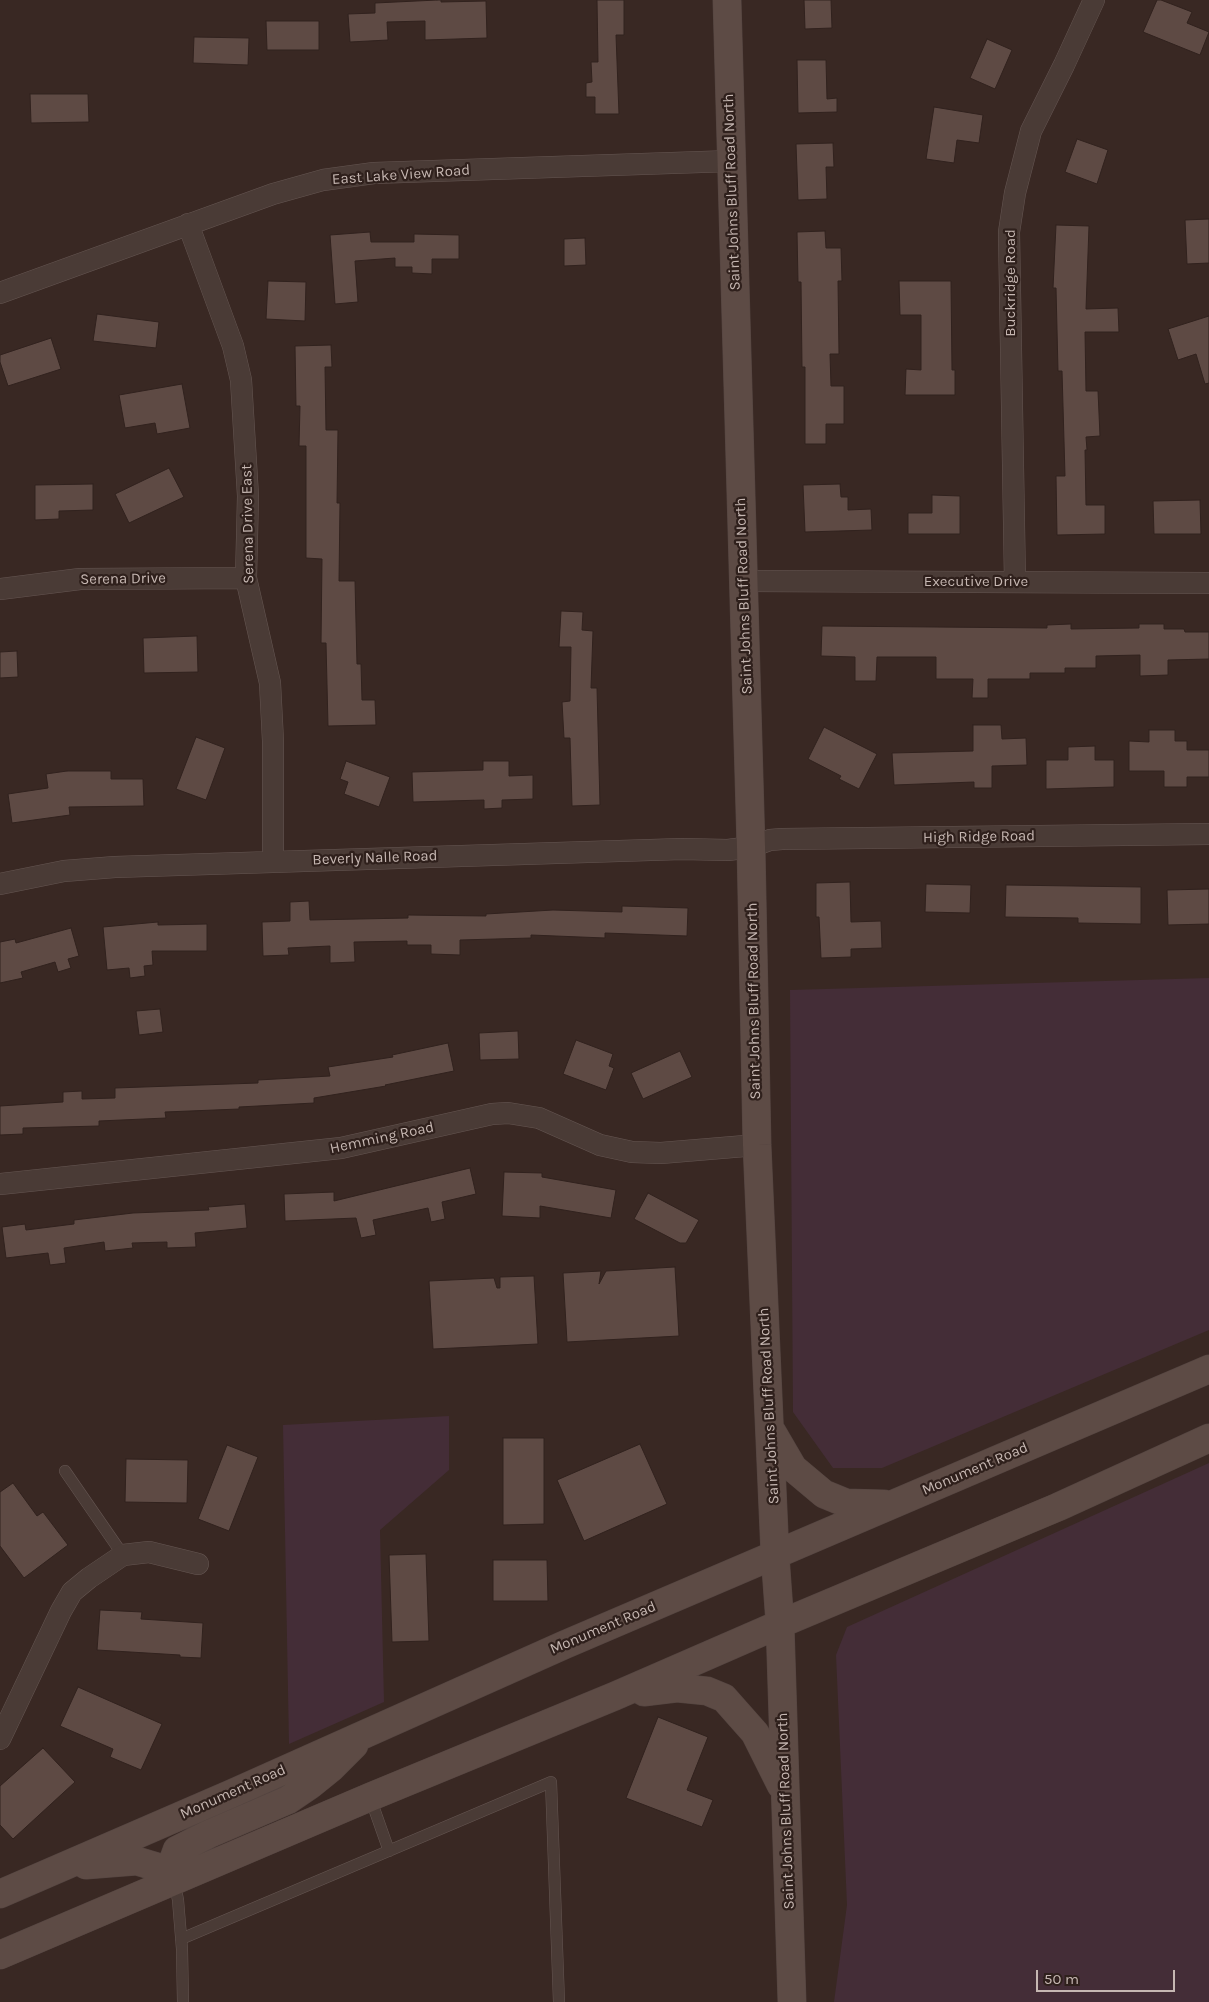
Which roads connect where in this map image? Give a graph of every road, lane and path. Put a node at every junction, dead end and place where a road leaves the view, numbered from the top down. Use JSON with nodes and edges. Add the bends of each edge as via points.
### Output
{"nodes":[{"id":1,"x":727,"y":0,"type":"edge"},
{"id":2,"x":1094,"y":0,"type":"edge"},
{"id":3,"x":731,"y":161,"type":"junction"},
{"id":4,"x":188,"y":224,"type":"junction"},
{"id":5,"x":0,"y":293,"type":"edge"},
{"id":6,"x":246,"y":578,"type":"junction"},
{"id":7,"x":743,"y":581,"type":"junction"},
{"id":8,"x":1015,"y":582,"type":"junction"},
{"id":9,"x":1209,"y":583,"type":"edge"},
{"id":10,"x":0,"y":589,"type":"edge"},
{"id":11,"x":1209,"y":834,"type":"edge"},
{"id":12,"x":751,"y":847,"type":"junction"},
{"id":13,"x":273,"y":861,"type":"junction"},
{"id":14,"x":0,"y":884,"type":"edge"},
{"id":15,"x":757,"y":1145,"type":"junction"},
{"id":16,"x":0,"y":1184,"type":"edge"},
{"id":17,"x":1209,"y":1369,"type":"edge"},
{"id":18,"x":770,"y":1429,"type":"junction"},
{"id":19,"x":1209,"y":1438,"type":"edge"},
{"id":20,"x":65,"y":1471,"type":"dead end"},
{"id":21,"x":893,"y":1504,"type":"junction"},
{"id":22,"x":123,"y":1555,"type":"junction"},
{"id":23,"x":775,"y":1555,"type":"junction"},
{"id":24,"x":198,"y":1564,"type":"dead end"},
{"id":25,"x":780,"y":1624,"type":"junction"},
{"id":26,"x":615,"y":1696,"type":"junction"},
{"id":27,"x":366,"y":1732,"type":"junction"},
{"id":28,"x":0,"y":1739,"type":"edge"},
{"id":29,"x":785,"y":1793,"type":"junction"},
{"id":30,"x":370,"y":1797,"type":"junction"},
{"id":31,"x":388,"y":1851,"type":"junction"},
{"id":32,"x":56,"y":1869,"type":"junction"},
{"id":33,"x":174,"y":1880,"type":"junction"},
{"id":34,"x":0,"y":1894,"type":"edge"},
{"id":35,"x":181,"y":1939,"type":"junction"},
{"id":36,"x":0,"y":1955,"type":"edge"},
{"id":37,"x":183,"y":2002,"type":"edge"},
{"id":38,"x":558,"y":2002,"type":"edge"},
{"id":39,"x":792,"y":2002,"type":"edge"}],
"edges":[{"from":1,"to":3,"type":"main road","name":"Saint Johns Bluff Road North"},
{"from":2,"to":8,"type":"street","name":"Buckridge Road","via":[[1031,130],[1009,232]]},
{"from":3,"to":4,"type":"street","name":"East Lake View Road","via":[[374,173],[323,180]]},
{"from":3,"to":7,"type":"main road","name":"Saint Johns Bluff Road North"},
{"from":4,"to":5,"type":"street","name":"East Lake View Road"},
{"from":4,"to":6,"type":"street","name":"Serena Drive East","via":[[233,346],[241,380],[248,496]]},
{"from":6,"to":10,"type":"street","name":"Serena Drive","via":[[80,579]]},
{"from":6,"to":13,"type":"street","name":"Serena Drive East","via":[[270,683]]},
{"from":7,"to":8,"type":"street","name":"Executive Drive"},
{"from":7,"to":12,"type":"main road","name":"Saint Johns Bluff Road North"},
{"from":8,"to":9,"type":"street","name":"Executive Drive"},
{"from":11,"to":12,"type":"street","name":"High Ridge Road","via":[[782,839]]},
{"from":12,"to":13,"type":"street","name":"Beverly Nalle Road"},
{"from":12,"to":15,"type":"main road","name":"Saint Johns Bluff Road North"},
{"from":13,"to":14,"type":"street","name":"Beverly Nalle Road","via":[[64,871]]},
{"from":15,"to":16,"type":"street","name":"Hemming Road","via":[[661,1153],[632,1152],[600,1145],[539,1118],[508,1113],[341,1148]]},
{"from":15,"to":18,"type":"main road","name":"Saint Johns Bluff Road North"},
{"from":17,"to":21,"type":"main road","name":"Monument Road"},
{"from":18,"to":21,"type":"main road","via":[[793,1468],[824,1494],[846,1503]]},
{"from":18,"to":23,"type":"main road","name":"Saint Johns Bluff Road North"},
{"from":19,"to":25,"type":"main road","via":[[1058,1507]]},
{"from":20,"to":22,"type":"lane"},
{"from":21,"to":23,"type":"main road","name":"Monument Road"},
{"from":22,"to":24,"type":"street","via":[[149,1552]]},
{"from":22,"to":28,"type":"street","via":[[72,1592]]},
{"from":23,"to":25,"type":"main road","name":"Saint Johns Bluff Road North"},
{"from":23,"to":27,"type":"main road","name":"Monument Road"},
{"from":25,"to":26,"type":"main road"},
{"from":25,"to":29,"type":"main road","name":"Saint Johns Bluff Road North"},
{"from":26,"to":29,"type":"main road","via":[[677,1688],[707,1691],[724,1698],[755,1732]]},
{"from":26,"to":30,"type":"main road"},
{"from":27,"to":32,"type":"main road","name":"Monument Road"},
{"from":27,"to":33,"type":"main road","via":[[331,1768],[288,1800],[177,1850],[172,1864]]},
{"from":29,"to":39,"type":"main road","name":"Saint Johns Bluff Road North"},
{"from":30,"to":31,"type":"lane"},
{"from":30,"to":33,"type":"main road"},
{"from":31,"to":35,"type":"lane"},
{"from":31,"to":38,"type":"lane","via":[[551,1782]]},
{"from":32,"to":33,"type":"main road","via":[[137,1861],[157,1866]]},
{"from":32,"to":34,"type":"main road","name":"Monument Road"},
{"from":33,"to":35,"type":"lane"},
{"from":33,"to":36,"type":"main road"},
{"from":35,"to":37,"type":"lane"}]}
